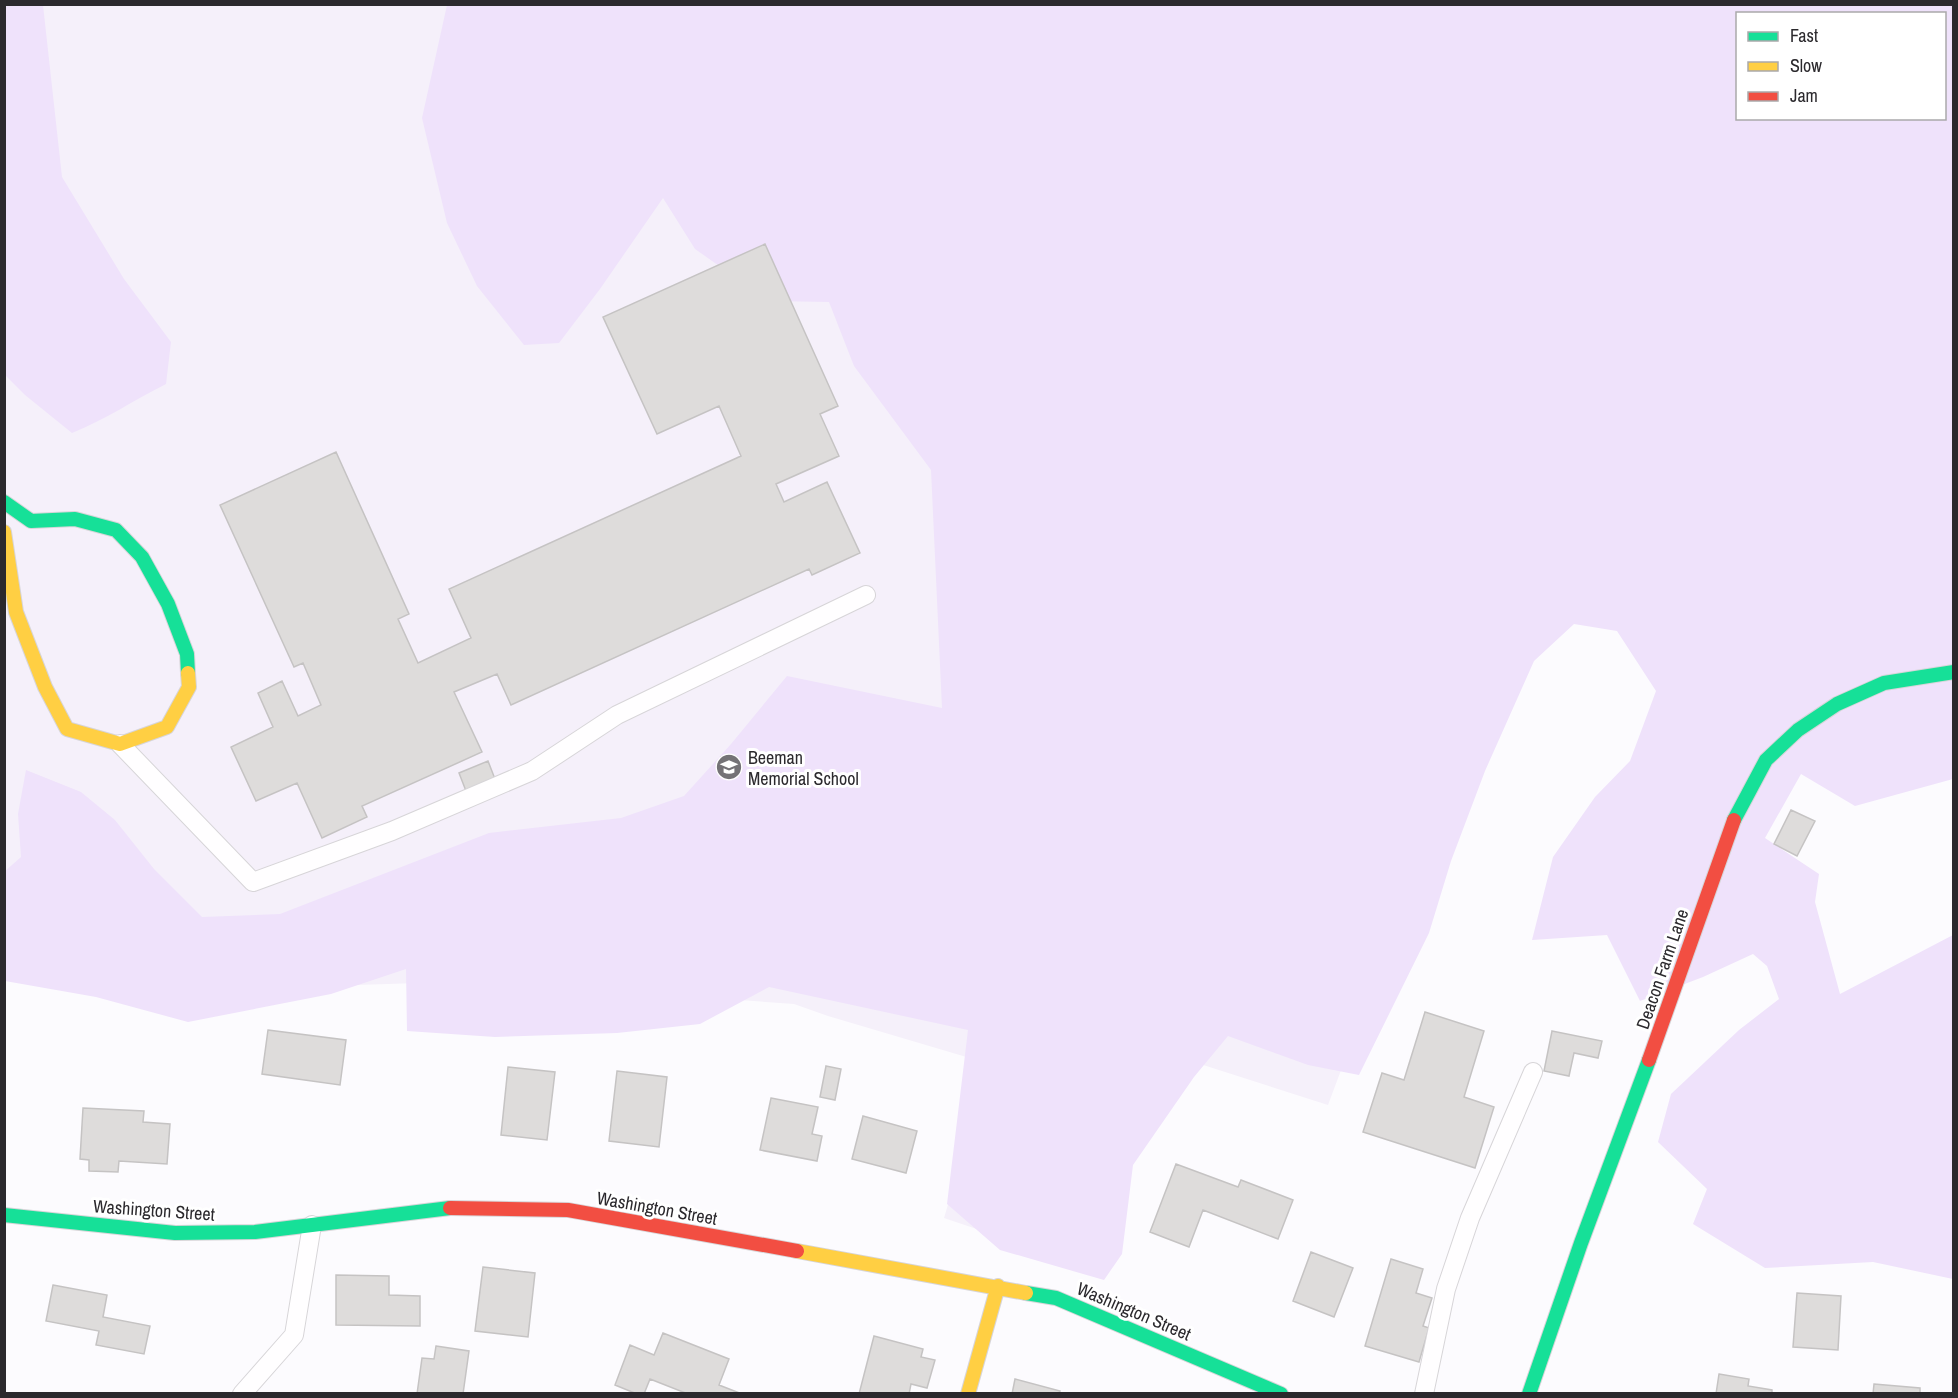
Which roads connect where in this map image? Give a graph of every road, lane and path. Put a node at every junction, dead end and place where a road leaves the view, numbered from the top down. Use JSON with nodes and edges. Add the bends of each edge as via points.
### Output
{"nodes":[{"id":1,"x":4,"y":502,"type":"edge"},
{"id":2,"x":4,"y":532,"type":"edge"},
{"id":3,"x":866,"y":595,"type":"dead end"},
{"id":4,"x":1953,"y":672,"type":"edge"},
{"id":5,"x":120,"y":744,"type":"junction"},
{"id":6,"x":1533,"y":1072,"type":"dead end"},
{"id":7,"x":4,"y":1215,"type":"edge"},
{"id":8,"x":312,"y":1225,"type":"junction"},
{"id":9,"x":998,"y":1286,"type":"junction"},
{"id":10,"x":242,"y":1394,"type":"edge"},
{"id":11,"x":968,"y":1394,"type":"edge"},
{"id":12,"x":1281,"y":1394,"type":"edge"},
{"id":13,"x":1424,"y":1394,"type":"edge"},
{"id":14,"x":1529,"y":1394,"type":"edge"}],
"edges":[{"from":1,"to":5,"type":"street","via":[[31,521],[75,519],[116,530],[141,557],[168,604],[187,654],[189,687],[167,727]]},
{"from":2,"to":5,"type":"street","via":[[16,612],[45,687],[67,729]]},
{"from":3,"to":5,"type":"lane","via":[[617,715],[531,771],[392,831],[253,882]]},
{"from":4,"to":14,"type":"street","name":"Deacon Farm Lane","via":[[1884,683],[1836,705],[1798,730],[1766,760],[1734,819]]},
{"from":6,"to":13,"type":"lane","via":[[1463,1238],[1446,1289]]},
{"from":7,"to":8,"type":"street","name":"Washington Street","via":[[176,1233],[255,1232]]},
{"from":8,"to":9,"type":"street","name":"Washington Street","via":[[459,1207],[568,1210]]},
{"from":8,"to":10,"type":"lane","via":[[294,1335]]},
{"from":9,"to":11,"type":"street"},
{"from":9,"to":12,"type":"street","name":"Washington Street","via":[[1056,1298]]}]}
